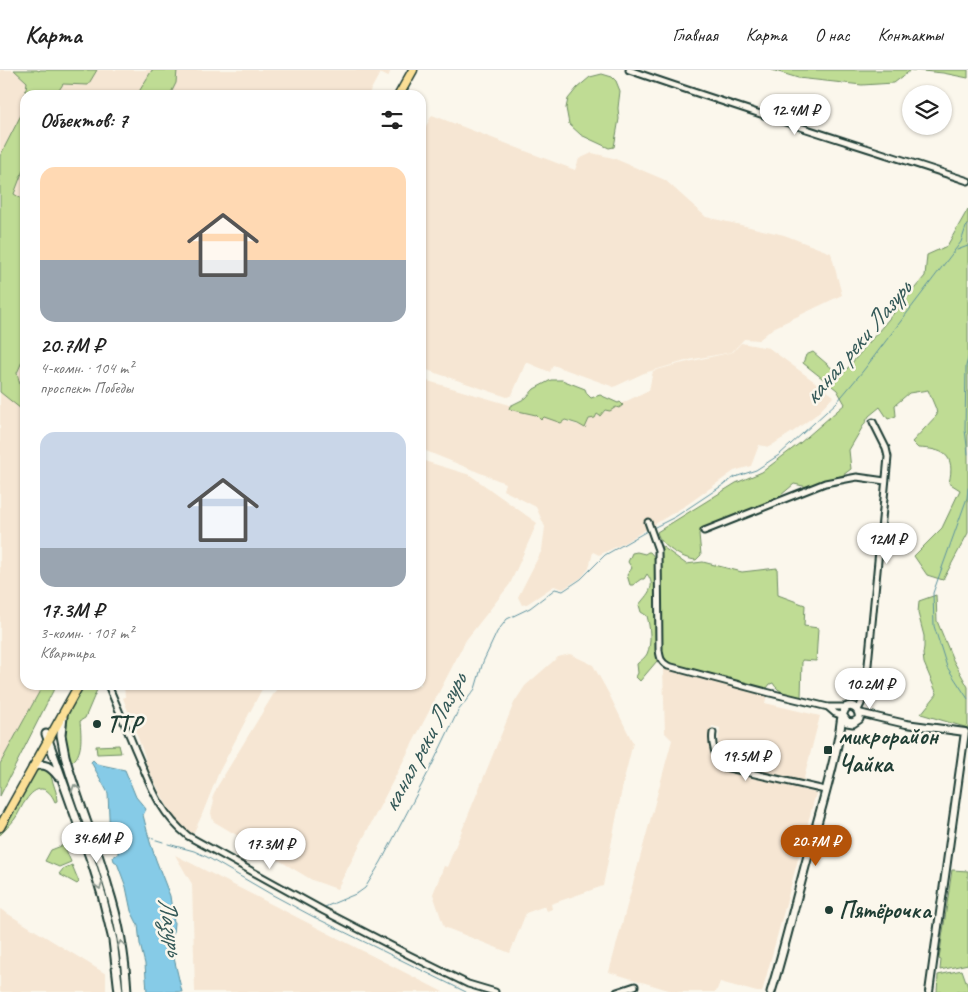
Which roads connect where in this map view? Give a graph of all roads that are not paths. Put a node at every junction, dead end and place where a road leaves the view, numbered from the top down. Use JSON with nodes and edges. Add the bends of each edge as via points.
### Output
{"nodes":[{"id":1,"x":629,"y":70,"type":"edge"},
{"id":2,"x":414,"y":71,"type":"edge"},
{"id":3,"x":402,"y":90,"type":"edge"},
{"id":4,"x":968,"y":181,"type":"edge"},
{"id":5,"x":873,"y":422,"type":"dead end"},
{"id":6,"x":885,"y":481,"type":"junction"},
{"id":7,"x":648,"y":522,"type":"dead end"},
{"id":8,"x":704,"y":531,"type":"dead end"},
{"id":9,"x":70,"y":690,"type":"edge"},
{"id":10,"x":76,"y":690,"type":"edge"},
{"id":11,"x":110,"y":690,"type":"edge"},
{"id":12,"x":828,"y":707,"type":"junction"},
{"id":13,"x":849,"y":707,"type":"junction"},
{"id":14,"x":859,"y":712,"type":"junction"},
{"id":15,"x":63,"y":713,"type":"junction"},
{"id":16,"x":843,"y":716,"type":"junction"},
{"id":17,"x":876,"y":717,"type":"junction"},
{"id":18,"x":854,"y":723,"type":"junction"},
{"id":19,"x":713,"y":733,"type":"dead end"},
{"id":20,"x":966,"y":733,"type":"edge"},
{"id":21,"x":839,"y":736,"type":"junction"},
{"id":22,"x":46,"y":738,"type":"junction"},
{"id":23,"x":33,"y":767,"type":"junction"},
{"id":24,"x":62,"y":781,"type":"junction"},
{"id":25,"x":825,"y":790,"type":"junction"},
{"id":26,"x":81,"y":804,"type":"junction"},
{"id":27,"x":71,"y":807,"type":"junction"},
{"id":28,"x":0,"y":817,"type":"edge"},
{"id":29,"x":0,"y":827,"type":"edge"},
{"id":30,"x":92,"y":851,"type":"junction"},
{"id":31,"x":97,"y":864,"type":"junction"},
{"id":32,"x":635,"y":986,"type":"dead end"},
{"id":33,"x":118,"y":992,"type":"edge"},
{"id":34,"x":127,"y":992,"type":"edge"},
{"id":35,"x":495,"y":992,"type":"edge"},
{"id":36,"x":616,"y":992,"type":"edge"},
{"id":37,"x":771,"y":992,"type":"edge"},
{"id":38,"x":929,"y":992,"type":"edge"}],
"edges":[{"from":1,"to":4,"type":"street"},
{"from":2,"to":3,"type":"main road"},
{"from":5,"to":6,"type":"street","via":[[888,457]]},
{"from":6,"to":8,"type":"street","via":[[857,477],[825,483]]},
{"from":6,"to":14,"type":"street","via":[[868,667]]},
{"from":7,"to":12,"type":"street","via":[[658,550],[659,650],[664,663]]},
{"from":9,"to":22,"type":"main road"},
{"from":10,"to":15,"type":"main road"},
{"from":11,"to":35,"type":"street","via":[[150,786],[164,812],[184,833],[409,956],[468,984]]},
{"from":12,"to":13,"type":"street"},
{"from":12,"to":16,"type":"street"},
{"from":13,"to":14,"type":"main road","via":[[855,707]]},
{"from":13,"to":16,"type":"main road"},
{"from":14,"to":17,"type":"street"},
{"from":14,"to":18,"type":"main road"},
{"from":15,"to":22,"type":"main road"},
{"from":26,"to":15,"type":"main road","one_way":true,"via":[[63,751]]},
{"from":16,"to":18,"type":"main road","via":[[847,722]]},
{"from":16,"to":21,"type":"main road"},
{"from":17,"to":18,"type":"street"},
{"from":17,"to":20,"type":"street"},
{"from":18,"to":21,"type":"main road"},
{"from":19,"to":25,"type":"street","via":[[720,766]]},
{"from":20,"to":38,"type":"street"},
{"from":21,"to":25,"type":"main road"},
{"from":22,"to":23,"type":"main road"},
{"from":22,"to":24,"type":"main road"},
{"from":22,"to":28,"type":"main road"},
{"from":23,"to":24,"type":"main road","via":[[47,766]]},
{"from":23,"to":29,"type":"main road"},
{"from":24,"to":27,"type":"main road"},
{"from":25,"to":37,"type":"main road"},
{"from":26,"to":27,"type":"main road"},
{"from":26,"to":30,"type":"main road"},
{"from":27,"to":30,"type":"main road"},
{"from":30,"to":31,"type":"main road"},
{"from":31,"to":33,"type":"main road","one_way":true,"via":[[110,925]]},
{"from":34,"to":31,"type":"main road","one_way":true,"via":[[119,928],[111,895]]},
{"from":32,"to":36,"type":"street"}]}
